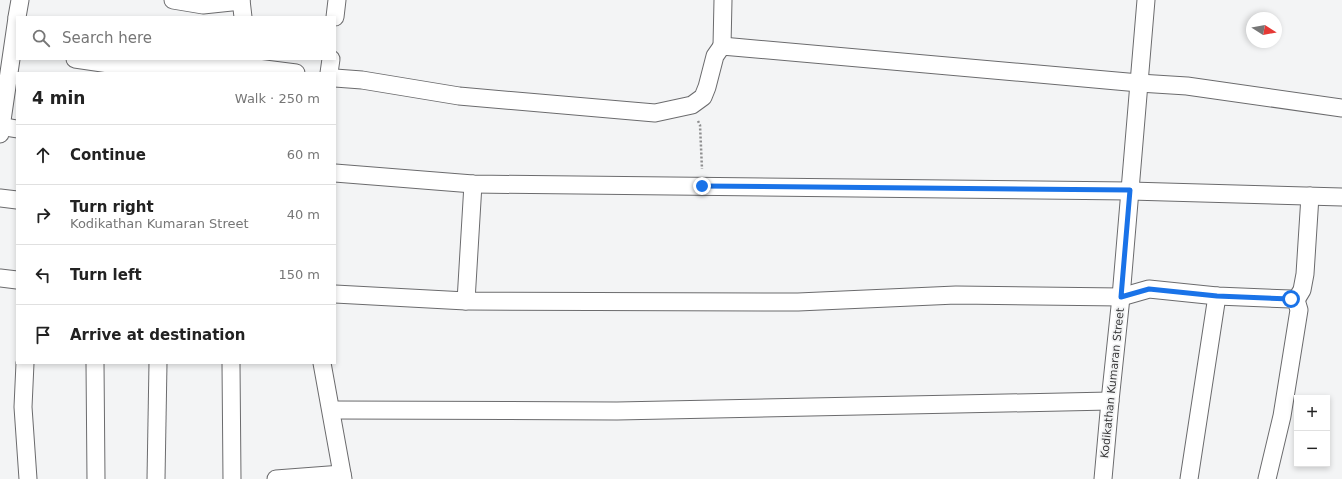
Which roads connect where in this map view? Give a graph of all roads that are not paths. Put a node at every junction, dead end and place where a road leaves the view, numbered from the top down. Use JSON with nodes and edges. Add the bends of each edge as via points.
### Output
{"nodes":[{"id":1,"x":20,"y":0,"type":"edge"},
{"id":2,"x":173,"y":0,"type":"edge"},
{"id":3,"x":337,"y":0,"type":"edge"},
{"id":4,"x":722,"y":0,"type":"edge"},
{"id":5,"x":1146,"y":0,"type":"edge"},
{"id":6,"x":242,"y":6,"type":"edge"},
{"id":7,"x":17,"y":16,"type":"edge"},
{"id":8,"x":335,"y":16,"type":"edge"},
{"id":9,"x":16,"y":23,"type":"edge"},
{"id":10,"x":722,"y":46,"type":"junction"},
{"id":11,"x":10,"y":50,"type":"edge"},
{"id":12,"x":82,"y":60,"type":"edge"},
{"id":13,"x":331,"y":60,"type":"edge"},
{"id":14,"x":250,"y":66,"type":"edge"},
{"id":15,"x":289,"y":72,"type":"edge"},
{"id":16,"x":329,"y":72,"type":"edge"},
{"id":17,"x":336,"y":78,"type":"edge"},
{"id":18,"x":1139,"y":83,"type":"junction"},
{"id":19,"x":1342,"y":108,"type":"edge"},
{"id":20,"x":5,"y":129,"type":"edge"},
{"id":21,"x":336,"y":173,"type":"edge"},
{"id":22,"x":473,"y":184,"type":"junction"},
{"id":23,"x":1130,"y":190,"type":"junction"},
{"id":24,"x":1310,"y":196,"type":"junction"},
{"id":25,"x":1342,"y":197,"type":"edge"},
{"id":26,"x":0,"y":198,"type":"edge"},
{"id":27,"x":16,"y":200,"type":"edge"},
{"id":28,"x":0,"y":278,"type":"edge"},
{"id":29,"x":16,"y":280,"type":"edge"},
{"id":30,"x":336,"y":294,"type":"edge"},
{"id":31,"x":1217,"y":296,"type":"junction"},
{"id":32,"x":1121,"y":297,"type":"junction"},
{"id":33,"x":1296,"y":300,"type":"junction"},
{"id":34,"x":466,"y":301,"type":"junction"},
{"id":35,"x":25,"y":364,"type":"edge"},
{"id":36,"x":95,"y":364,"type":"edge"},
{"id":37,"x":158,"y":364,"type":"edge"},
{"id":38,"x":231,"y":364,"type":"edge"},
{"id":39,"x":322,"y":364,"type":"edge"},
{"id":40,"x":1110,"y":401,"type":"junction"},
{"id":41,"x":332,"y":410,"type":"junction"},
{"id":42,"x":342,"y":477,"type":"edge"},
{"id":43,"x":28,"y":479,"type":"edge"},
{"id":44,"x":96,"y":479,"type":"edge"},
{"id":45,"x":160,"y":479,"type":"edge"},
{"id":46,"x":232,"y":479,"type":"edge"},
{"id":47,"x":276,"y":479,"type":"edge"},
{"id":48,"x":1103,"y":479,"type":"edge"},
{"id":49,"x":1189,"y":479,"type":"edge"},
{"id":50,"x":1267,"y":479,"type":"edge"}],
"edges":[{"from":1,"to":7,"type":"street"},
{"from":2,"to":6,"type":"street","via":[[203,5]]},
{"from":3,"to":8,"type":"street"},
{"from":4,"to":10,"type":"street"},
{"from":5,"to":18,"type":"street","name":"Kodikathan Kumaran Street"},
{"from":9,"to":11,"type":"street"},
{"from":10,"to":17,"type":"street","via":[[715,56],[703,97],[692,106],[655,114],[459,96]]},
{"from":10,"to":18,"type":"street"},
{"from":11,"to":20,"type":"street"},
{"from":12,"to":14,"type":"street","via":[[123,66]]},
{"from":13,"to":16,"type":"street"},
{"from":14,"to":15,"type":"street"},
{"from":18,"to":19,"type":"street","via":[[1187,86]]},
{"from":18,"to":23,"type":"street","name":"Kodikathan Kumaran Street"},
{"from":21,"to":22,"type":"street"},
{"from":22,"to":23,"type":"street"},
{"from":22,"to":34,"type":"street"},
{"from":23,"to":24,"type":"street"},
{"from":23,"to":32,"type":"street","name":"Kodikathan Kumaran Street"},
{"from":24,"to":25,"type":"street"},
{"from":24,"to":33,"type":"street","via":[[1305,274],[1302,290]]},
{"from":26,"to":27,"type":"street"},
{"from":28,"to":29,"type":"street"},
{"from":30,"to":34,"type":"street"},
{"from":31,"to":32,"type":"street","via":[[1149,289]]},
{"from":31,"to":33,"type":"street"},
{"from":31,"to":49,"type":"street"},
{"from":32,"to":34,"type":"street","via":[[956,295],[798,302]]},
{"from":32,"to":40,"type":"street","name":"Kodikathan Kumaran Street"},
{"from":33,"to":50,"type":"street","via":[[1298,310],[1282,416]]},
{"from":35,"to":43,"type":"street","via":[[23,407]]},
{"from":36,"to":44,"type":"street"},
{"from":37,"to":45,"type":"street"},
{"from":38,"to":46,"type":"street"},
{"from":39,"to":41,"type":"street"},
{"from":40,"to":41,"type":"street","via":[[616,411]]},
{"from":40,"to":48,"type":"street","name":"Kodikathan Kumaran Street"},
{"from":41,"to":42,"type":"street"},
{"from":42,"to":47,"type":"street"}]}
